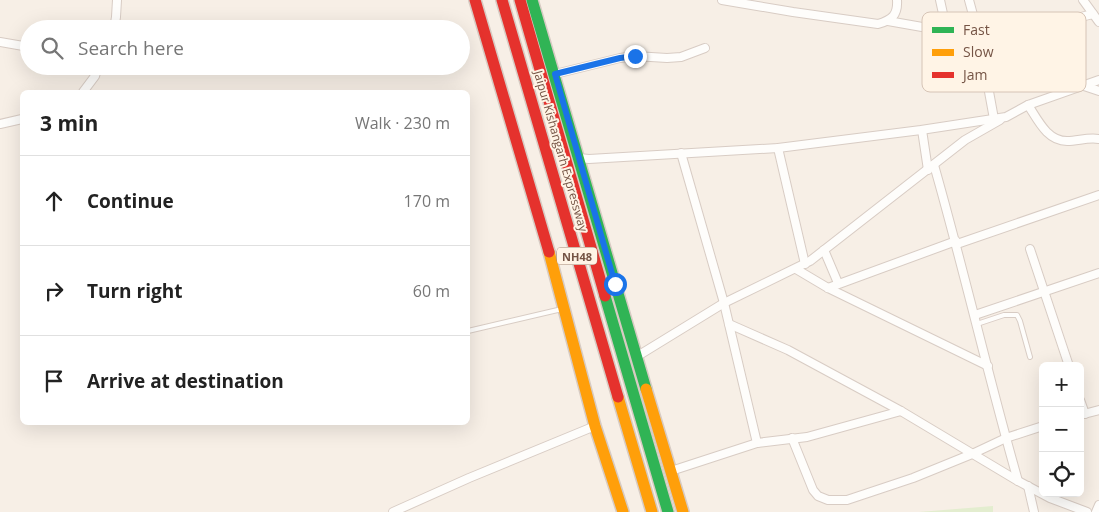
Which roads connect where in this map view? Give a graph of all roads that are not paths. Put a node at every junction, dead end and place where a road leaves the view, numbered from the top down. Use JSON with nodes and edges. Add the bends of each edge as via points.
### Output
{"nodes":[{"id":1,"x":117,"y":0,"type":"edge"},
{"id":2,"x":474,"y":0,"type":"edge"},
{"id":3,"x":502,"y":0,"type":"edge"},
{"id":4,"x":520,"y":0,"type":"edge"},
{"id":5,"x":532,"y":0,"type":"edge"},
{"id":6,"x":720,"y":0,"type":"edge"},
{"id":7,"x":897,"y":0,"type":"edge"},
{"id":8,"x":1083,"y":0,"type":"edge"},
{"id":9,"x":1093,"y":14,"type":"junction"},
{"id":10,"x":1086,"y":16,"type":"edge"},
{"id":11,"x":116,"y":20,"type":"edge"},
{"id":12,"x":888,"y":21,"type":"junction"},
{"id":13,"x":1099,"y":22,"type":"edge"},
{"id":14,"x":922,"y":27,"type":"edge"},
{"id":15,"x":0,"y":42,"type":"edge"},
{"id":16,"x":20,"y":45,"type":"edge"},
{"id":17,"x":705,"y":48,"type":"dead end"},
{"id":18,"x":555,"y":74,"type":"junction"},
{"id":19,"x":94,"y":75,"type":"edge"},
{"id":20,"x":1099,"y":80,"type":"edge"},
{"id":21,"x":1086,"y":85,"type":"edge"},
{"id":22,"x":1086,"y":87,"type":"edge"},
{"id":23,"x":84,"y":90,"type":"edge"},
{"id":24,"x":1099,"y":91,"type":"edge"},
{"id":25,"x":989,"y":92,"type":"edge"},
{"id":26,"x":1066,"y":92,"type":"edge"},
{"id":27,"x":1028,"y":105,"type":"junction"},
{"id":28,"x":0,"y":117,"type":"edge"},
{"id":29,"x":1006,"y":117,"type":"junction"},
{"id":30,"x":994,"y":118,"type":"junction"},
{"id":31,"x":20,"y":119,"type":"edge"},
{"id":32,"x":9,"y":122,"type":"junction"},
{"id":33,"x":0,"y":124,"type":"edge"},
{"id":34,"x":922,"y":130,"type":"junction"},
{"id":35,"x":1099,"y":139,"type":"edge"},
{"id":36,"x":778,"y":148,"type":"junction"},
{"id":37,"x":681,"y":153,"type":"junction"},
{"id":38,"x":579,"y":158,"type":"junction"},
{"id":39,"x":931,"y":167,"type":"junction"},
{"id":40,"x":1099,"y":195,"type":"edge"},
{"id":41,"x":956,"y":242,"type":"junction"},
{"id":42,"x":1030,"y":249,"type":"dead end"},
{"id":43,"x":824,"y":250,"type":"junction"},
{"id":44,"x":805,"y":264,"type":"junction"},
{"id":45,"x":796,"y":269,"type":"junction"},
{"id":46,"x":1098,"y":275,"type":"edge"},
{"id":47,"x":838,"y":283,"type":"junction"},
{"id":48,"x":828,"y":288,"type":"junction"},
{"id":49,"x":1045,"y":291,"type":"junction"},
{"id":50,"x":724,"y":303,"type":"junction"},
{"id":51,"x":565,"y":308,"type":"junction"},
{"id":52,"x":975,"y":315,"type":"junction"},
{"id":53,"x":729,"y":324,"type":"junction"},
{"id":54,"x":977,"y":324,"type":"junction"},
{"id":55,"x":470,"y":331,"type":"edge"},
{"id":56,"x":636,"y":357,"type":"junction"},
{"id":57,"x":1030,"y":357,"type":"dead end"},
{"id":58,"x":1068,"y":362,"type":"edge"},
{"id":59,"x":988,"y":366,"type":"junction"},
{"id":60,"x":1099,"y":410,"type":"edge"},
{"id":61,"x":901,"y":412,"type":"junction"},
{"id":62,"x":1084,"y":414,"type":"edge"},
{"id":63,"x":595,"y":426,"type":"junction"},
{"id":64,"x":1039,"y":427,"type":"edge"},
{"id":65,"x":792,"y":438,"type":"junction"},
{"id":66,"x":1006,"y":438,"type":"junction"},
{"id":67,"x":757,"y":443,"type":"junction"},
{"id":68,"x":972,"y":454,"type":"junction"},
{"id":69,"x":671,"y":471,"type":"junction"},
{"id":70,"x":1018,"y":481,"type":"junction"},
{"id":71,"x":1028,"y":486,"type":"junction"},
{"id":72,"x":1099,"y":505,"type":"edge"},
{"id":73,"x":393,"y":512,"type":"edge"},
{"id":74,"x":623,"y":512,"type":"edge"},
{"id":75,"x":652,"y":512,"type":"edge"},
{"id":76,"x":668,"y":512,"type":"edge"},
{"id":77,"x":683,"y":512,"type":"edge"},
{"id":78,"x":1034,"y":512,"type":"edge"},
{"id":79,"x":1087,"y":512,"type":"edge"},
{"id":80,"x":1096,"y":512,"type":"edge"}],
"edges":[{"from":1,"to":11,"type":"street"},
{"from":2,"to":51,"type":"main road"},
{"from":3,"to":75,"type":"main road","name":"Jaipur Kishangarh Expressway","number":"NH48"},
{"from":4,"to":76,"type":"main road","name":"Jaipur Kishangarh Expressway","number":"NH48"},
{"from":5,"to":18,"type":"main road"},
{"from":6,"to":12,"type":"street","via":[[878,24]]},
{"from":7,"to":12,"type":"street","via":[[898,8]]},
{"from":8,"to":9,"type":"street"},
{"from":9,"to":10,"type":"street"},
{"from":9,"to":13,"type":"street"},
{"from":12,"to":14,"type":"street"},
{"from":15,"to":16,"type":"street"},
{"from":17,"to":18,"type":"street","via":[[681,57],[620,58]]},
{"from":18,"to":38,"type":"main road"},
{"from":19,"to":23,"type":"street"},
{"from":20,"to":21,"type":"street"},
{"from":22,"to":24,"type":"street"},
{"from":25,"to":30,"type":"street"},
{"from":26,"to":27,"type":"street"},
{"from":27,"to":29,"type":"street"},
{"from":27,"to":35,"type":"street","via":[[1045,131],[1055,138],[1066,141]]},
{"from":28,"to":32,"type":"street"},
{"from":29,"to":30,"type":"street"},
{"from":29,"to":39,"type":"street","via":[[965,140]]},
{"from":30,"to":34,"type":"street"},
{"from":31,"to":32,"type":"street"},
{"from":32,"to":33,"type":"street"},
{"from":34,"to":36,"type":"street"},
{"from":34,"to":39,"type":"street"},
{"from":36,"to":37,"type":"street"},
{"from":36,"to":44,"type":"street"},
{"from":37,"to":38,"type":"street"},
{"from":37,"to":50,"type":"street"},
{"from":38,"to":56,"type":"main road"},
{"from":39,"to":41,"type":"street"},
{"from":39,"to":43,"type":"street"},
{"from":40,"to":41,"type":"street"},
{"from":41,"to":47,"type":"street"},
{"from":41,"to":52,"type":"street"},
{"from":42,"to":49,"type":"street"},
{"from":43,"to":44,"type":"street"},
{"from":43,"to":47,"type":"street"},
{"from":44,"to":45,"type":"street"},
{"from":45,"to":48,"type":"street"},
{"from":45,"to":50,"type":"street"},
{"from":46,"to":49,"type":"street"},
{"from":47,"to":48,"type":"street"},
{"from":48,"to":59,"type":"street"},
{"from":49,"to":52,"type":"street"},
{"from":49,"to":58,"type":"street"},
{"from":50,"to":53,"type":"street"},
{"from":50,"to":56,"type":"street"},
{"from":51,"to":55,"type":"lane"},
{"from":51,"to":63,"type":"main road"},
{"from":52,"to":54,"type":"street"},
{"from":53,"to":61,"type":"street","via":[[788,350]]},
{"from":53,"to":67,"type":"street"},
{"from":54,"to":57,"type":"lane","via":[[1004,315],[1017,315]]},
{"from":54,"to":59,"type":"street"},
{"from":56,"to":69,"type":"main road"},
{"from":59,"to":66,"type":"street"},
{"from":60,"to":62,"type":"street"},
{"from":61,"to":65,"type":"street","via":[[807,437]]},
{"from":61,"to":68,"type":"street"},
{"from":63,"to":73,"type":"street"},
{"from":63,"to":74,"type":"main road"},
{"from":64,"to":66,"type":"street"},
{"from":65,"to":67,"type":"street"},
{"from":65,"to":68,"type":"street","via":[[813,490],[828,500],[847,500]]},
{"from":66,"to":68,"type":"street"},
{"from":66,"to":70,"type":"street"},
{"from":67,"to":69,"type":"street"},
{"from":68,"to":70,"type":"street"},
{"from":69,"to":77,"type":"main road"},
{"from":70,"to":71,"type":"street"},
{"from":71,"to":78,"type":"street"},
{"from":71,"to":79,"type":"street"},
{"from":72,"to":80,"type":"street"}]}
